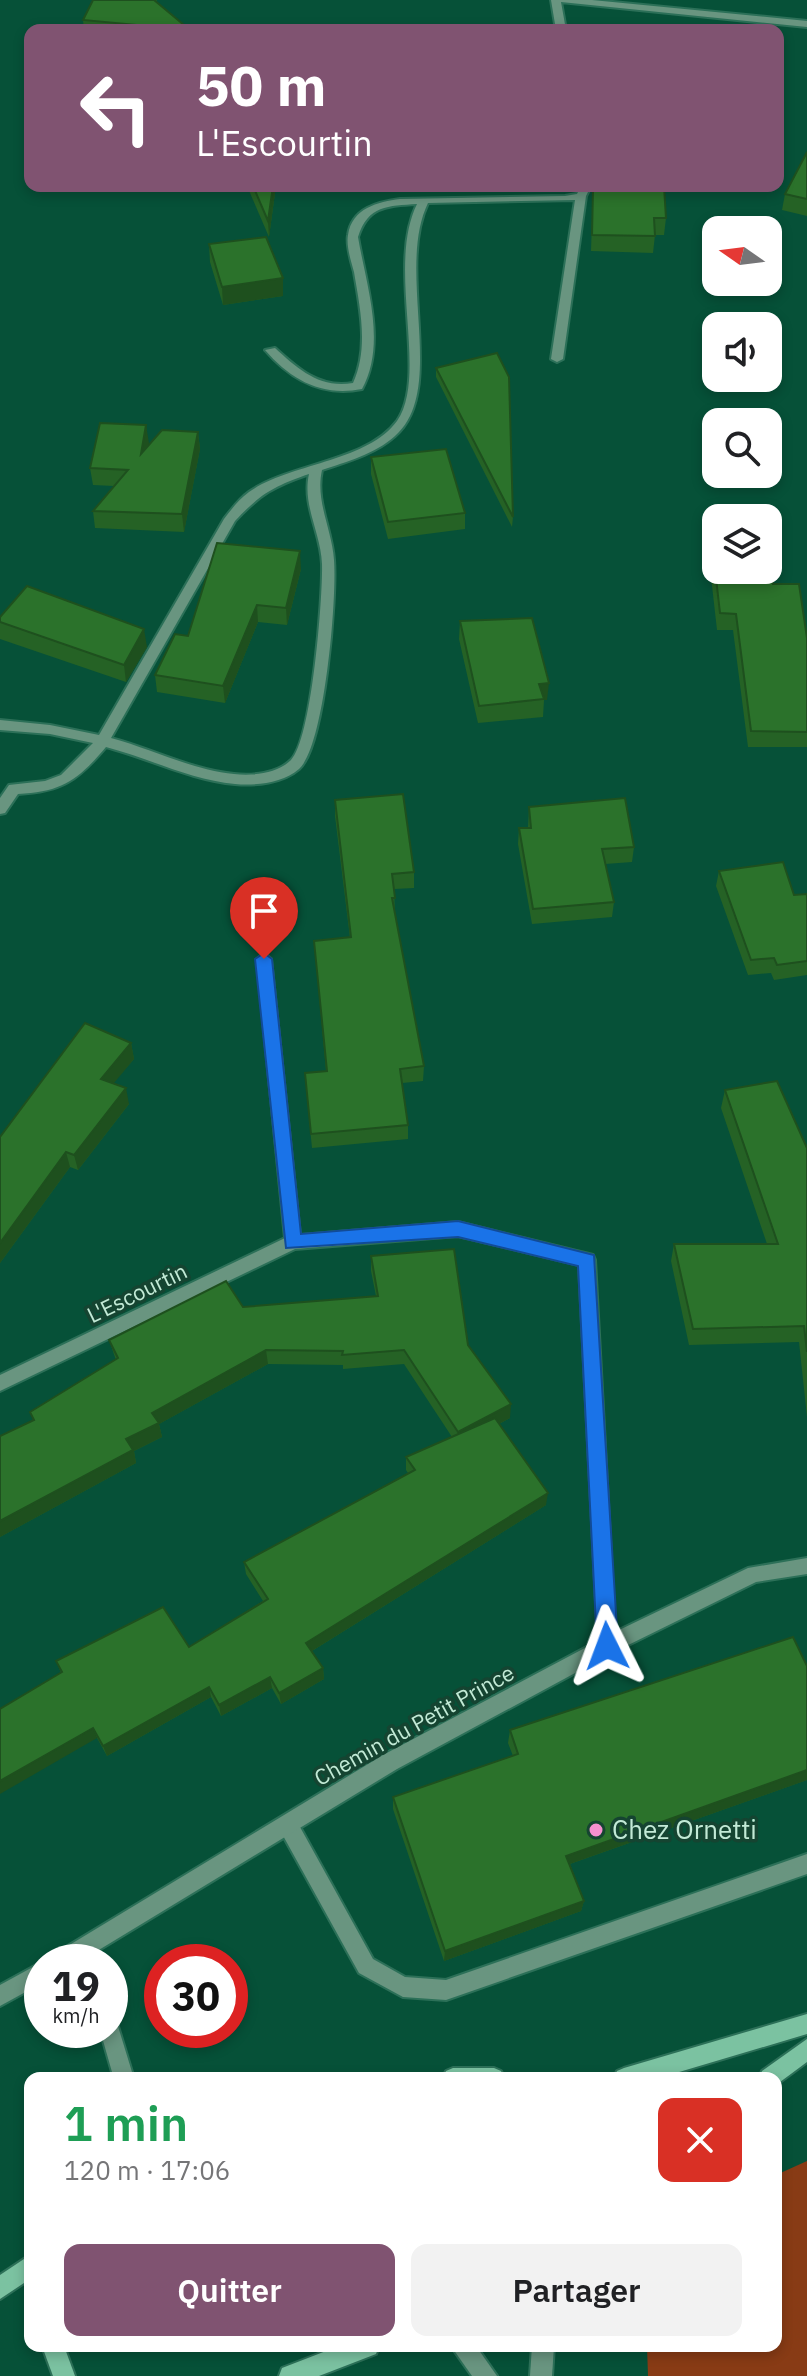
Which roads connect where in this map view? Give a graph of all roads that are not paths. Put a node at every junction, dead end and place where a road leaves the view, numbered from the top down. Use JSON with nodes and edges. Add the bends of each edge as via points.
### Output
{"nodes":[{"id":1,"x":556,"y":0,"type":"edge"},
{"id":2,"x":563,"y":0,"type":"edge"},
{"id":3,"x":688,"y":0,"type":"edge"},
{"id":4,"x":690,"y":14,"type":"junction"},
{"id":5,"x":560,"y":24,"type":"edge"},
{"id":6,"x":807,"y":24,"type":"edge"},
{"id":7,"x":565,"y":192,"type":"edge"},
{"id":8,"x":583,"y":192,"type":"edge"},
{"id":9,"x":424,"y":200,"type":"junction"},
{"id":10,"x":271,"y":350,"type":"dead end"},
{"id":11,"x":557,"y":359,"type":"dead end"},
{"id":12,"x":316,"y":468,"type":"junction"},
{"id":13,"x":0,"y":725,"type":"edge"},
{"id":14,"x":103,"y":741,"type":"junction"},
{"id":15,"x":0,"y":809,"type":"edge"},
{"id":16,"x":264,"y":959,"type":"dead end"},
{"id":17,"x":293,"y":1242,"type":"junction"},
{"id":18,"x":0,"y":1383,"type":"edge"},
{"id":19,"x":807,"y":1566,"type":"edge"},
{"id":20,"x":607,"y":1646,"type":"junction"},
{"id":21,"x":288,"y":1825,"type":"junction"},
{"id":22,"x":807,"y":1864,"type":"edge"},
{"id":23,"x":105,"y":1944,"type":"edge"},
{"id":24,"x":24,"y":1982,"type":"edge"},
{"id":25,"x":0,"y":1996,"type":"edge"},
{"id":26,"x":807,"y":2024,"type":"edge"},
{"id":27,"x":115,"y":2048,"type":"edge"},
{"id":28,"x":807,"y":2049,"type":"edge"},
{"id":29,"x":123,"y":2072,"type":"edge"},
{"id":30,"x":644,"y":2072,"type":"edge"},
{"id":31,"x":777,"y":2072,"type":"edge"},
{"id":32,"x":24,"y":2270,"type":"edge"},
{"id":33,"x":0,"y":2288,"type":"edge"},
{"id":34,"x":55,"y":2352,"type":"edge"},
{"id":35,"x":352,"y":2352,"type":"edge"},
{"id":36,"x":467,"y":2352,"type":"edge"},
{"id":37,"x":543,"y":2352,"type":"edge"},
{"id":38,"x":64,"y":2376,"type":"edge"},
{"id":39,"x":290,"y":2376,"type":"edge"},
{"id":40,"x":486,"y":2376,"type":"edge"},
{"id":41,"x":541,"y":2376,"type":"edge"}],
"edges":[{"from":1,"to":5,"type":"street"},
{"from":2,"to":4,"type":"street"},
{"from":3,"to":4,"type":"street"},
{"from":4,"to":6,"type":"street"},
{"from":7,"to":9,"type":"street"},
{"from":8,"to":11,"type":"street"},
{"from":9,"to":10,"type":"street","via":[[374,204],[356,222],[353,237],[368,340],[366,374],[358,386],[329,389],[311,384]]},
{"from":9,"to":12,"type":"street","via":[[413,213],[410,242],[409,406],[402,422],[379,441]]},
{"from":12,"to":14,"type":"street","via":[[252,495],[230,519]]},
{"from":12,"to":14,"type":"street","via":[[310,483],[328,560],[314,705],[299,762],[278,777],[245,780]]},
{"from":13,"to":14,"type":"street"},
{"from":14,"to":15,"type":"street","via":[[78,771],[52,788],[14,789]]},
{"from":16,"to":17,"type":"street"},
{"from":17,"to":18,"type":"street","name":"L'Escourtin"},
{"from":17,"to":20,"type":"street","name":"L'Escourtin","via":[[458,1229],[587,1260]]},
{"from":19,"to":20,"type":"street","name":"Chemin du Petit Prince","via":[[754,1574]]},
{"from":20,"to":21,"type":"street","name":"Chemin du Petit Prince","via":[[390,1762]]},
{"from":21,"to":22,"type":"street","via":[[366,1966],[403,1987],[446,1990]]},
{"from":21,"to":23,"type":"street","name":"Chemin du Petit Prince"},
{"from":24,"to":25,"type":"street"},
{"from":26,"to":30,"type":"main road"},
{"from":27,"to":29,"type":"street"},
{"from":28,"to":31,"type":"main road"},
{"from":32,"to":33,"type":"main road"},
{"from":34,"to":38,"type":"main road"},
{"from":35,"to":39,"type":"main road"},
{"from":36,"to":40,"type":"street"},
{"from":37,"to":41,"type":"street"}]}
